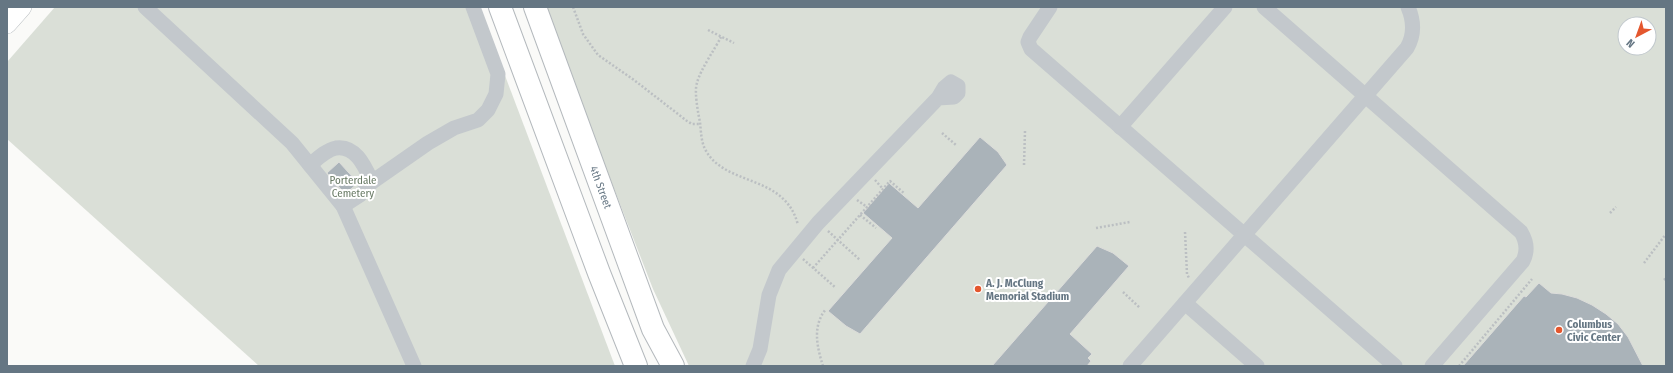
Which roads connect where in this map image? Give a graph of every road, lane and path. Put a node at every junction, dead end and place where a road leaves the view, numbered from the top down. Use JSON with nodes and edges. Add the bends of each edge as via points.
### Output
{"nodes":[{"id":1,"x":22,"y":7,"type":"edge"},
{"id":2,"x":145,"y":7,"type":"edge"},
{"id":3,"x":473,"y":7,"type":"edge"},
{"id":4,"x":500,"y":7,"type":"edge"},
{"id":5,"x":535,"y":7,"type":"edge"},
{"id":6,"x":573,"y":7,"type":"edge"},
{"id":7,"x":1050,"y":7,"type":"edge"},
{"id":8,"x":1225,"y":7,"type":"edge"},
{"id":9,"x":1264,"y":7,"type":"edge"},
{"id":10,"x":1408,"y":7,"type":"edge"},
{"id":11,"x":7,"y":24,"type":"edge"},
{"id":12,"x":708,"y":30,"type":"dead end"},
{"id":13,"x":721,"y":37,"type":"junction"},
{"id":14,"x":734,"y":43,"type":"dead end"},
{"id":15,"x":1366,"y":96,"type":"junction"},
{"id":16,"x":938,"y":98,"type":"dead end"},
{"id":17,"x":700,"y":124,"type":"junction"},
{"id":18,"x":1120,"y":127,"type":"junction"},
{"id":19,"x":1026,"y":131,"type":"dead end"},
{"id":20,"x":942,"y":133,"type":"dead end"},
{"id":21,"x":956,"y":145,"type":"dead end"},
{"id":22,"x":310,"y":165,"type":"junction"},
{"id":23,"x":1024,"y":165,"type":"dead end"},
{"id":24,"x":372,"y":182,"type":"junction"},
{"id":25,"x":905,"y":194,"type":"dead end"},
{"id":26,"x":343,"y":206,"type":"junction"},
{"id":27,"x":1616,"y":207,"type":"dead end"},
{"id":28,"x":1610,"y":213,"type":"dead end"},
{"id":29,"x":860,"y":214,"type":"junction"},
{"id":30,"x":1130,"y":222,"type":"dead end"},
{"id":31,"x":818,"y":223,"type":"junction"},
{"id":32,"x":876,"y":228,"type":"dead end"},
{"id":33,"x":1096,"y":228,"type":"dead end"},
{"id":34,"x":1185,"y":232,"type":"dead end"},
{"id":35,"x":1666,"y":234,"type":"edge"},
{"id":36,"x":1244,"y":235,"type":"junction"},
{"id":37,"x":804,"y":239,"type":"junction"},
{"id":38,"x":838,"y":240,"type":"junction"},
{"id":39,"x":794,"y":251,"type":"junction"},
{"id":40,"x":860,"y":260,"type":"dead end"},
{"id":41,"x":1644,"y":263,"type":"dead end"},
{"id":42,"x":813,"y":268,"type":"junction"},
{"id":43,"x":1532,"y":279,"type":"dead end"},
{"id":44,"x":1192,"y":281,"type":"dead end"},
{"id":45,"x":836,"y":288,"type":"dead end"},
{"id":46,"x":1123,"y":292,"type":"dead end"},
{"id":47,"x":1185,"y":303,"type":"junction"},
{"id":48,"x":1140,"y":308,"type":"dead end"},
{"id":49,"x":826,"y":309,"type":"dead end"},
{"id":50,"x":760,"y":349,"type":"junction"},
{"id":51,"x":414,"y":366,"type":"edge"},
{"id":52,"x":636,"y":366,"type":"edge"},
{"id":53,"x":673,"y":366,"type":"edge"},
{"id":54,"x":753,"y":366,"type":"edge"},
{"id":55,"x":761,"y":366,"type":"edge"},
{"id":56,"x":823,"y":366,"type":"edge"},
{"id":57,"x":1130,"y":366,"type":"edge"},
{"id":58,"x":1257,"y":366,"type":"edge"},
{"id":59,"x":1394,"y":366,"type":"edge"},
{"id":60,"x":1432,"y":366,"type":"edge"},
{"id":61,"x":1459,"y":366,"type":"edge"}],
"edges":[{"from":1,"to":11,"type":"main road"},
{"from":2,"to":22,"type":"street","via":[[292,143]]},
{"from":3,"to":24,"type":"street","via":[[498,74],[496,94],[488,110],[478,120],[454,128]]},
{"from":4,"to":52,"type":"highway"},
{"from":5,"to":53,"type":"highway","name":"4th Street","via":[[653,329]]},
{"from":6,"to":17,"type":"path","via":[[585,38],[598,55],[687,121]]},
{"from":7,"to":18,"type":"street","via":[[1030,36],[1029,47]]},
{"from":8,"to":18,"type":"street"},
{"from":9,"to":15,"type":"street"},
{"from":10,"to":15,"type":"street","via":[[1412,20],[1412,38],[1407,48]]},
{"from":12,"to":13,"type":"path"},
{"from":13,"to":14,"type":"path"},
{"from":13,"to":17,"type":"path","via":[[696,84]]},
{"from":15,"to":36,"type":"street"},
{"from":15,"to":60,"type":"street","via":[[1522,232],[1525,239],[1526,255],[1523,261]]},
{"from":16,"to":31,"type":"street"},
{"from":17,"to":37,"type":"path","via":[[702,140],[708,155],[722,168],[766,187],[785,201],[796,215]]},
{"from":18,"to":36,"type":"street"},
{"from":19,"to":23,"type":"path"},
{"from":20,"to":21,"type":"path"},
{"from":22,"to":24,"type":"street","via":[[336,148],[351,151],[364,164]]},
{"from":22,"to":26,"type":"street"},
{"from":24,"to":26,"type":"street","via":[[360,195]]},
{"from":25,"to":29,"type":"path","via":[[890,181]]},
{"from":26,"to":51,"type":"street"},
{"from":27,"to":28,"type":"path"},
{"from":29,"to":32,"type":"path"},
{"from":29,"to":38,"type":"path"},
{"from":30,"to":33,"type":"path"},
{"from":31,"to":37,"type":"street"},
{"from":31,"to":38,"type":"path"},
{"from":34,"to":44,"type":"path","via":[[1187,275]]},
{"from":35,"to":41,"type":"path"},
{"from":36,"to":47,"type":"street"},
{"from":36,"to":59,"type":"street"},
{"from":37,"to":39,"type":"street"},
{"from":38,"to":40,"type":"path"},
{"from":38,"to":42,"type":"path"},
{"from":39,"to":42,"type":"path"},
{"from":39,"to":50,"type":"street","via":[[779,270],[769,295]]},
{"from":42,"to":45,"type":"path"},
{"from":43,"to":61,"type":"path"},
{"from":46,"to":48,"type":"path"},
{"from":47,"to":57,"type":"street"},
{"from":47,"to":58,"type":"street"},
{"from":49,"to":56,"type":"path","via":[[819,320],[817,334]]},
{"from":50,"to":54,"type":"street"},
{"from":50,"to":55,"type":"street"}]}
